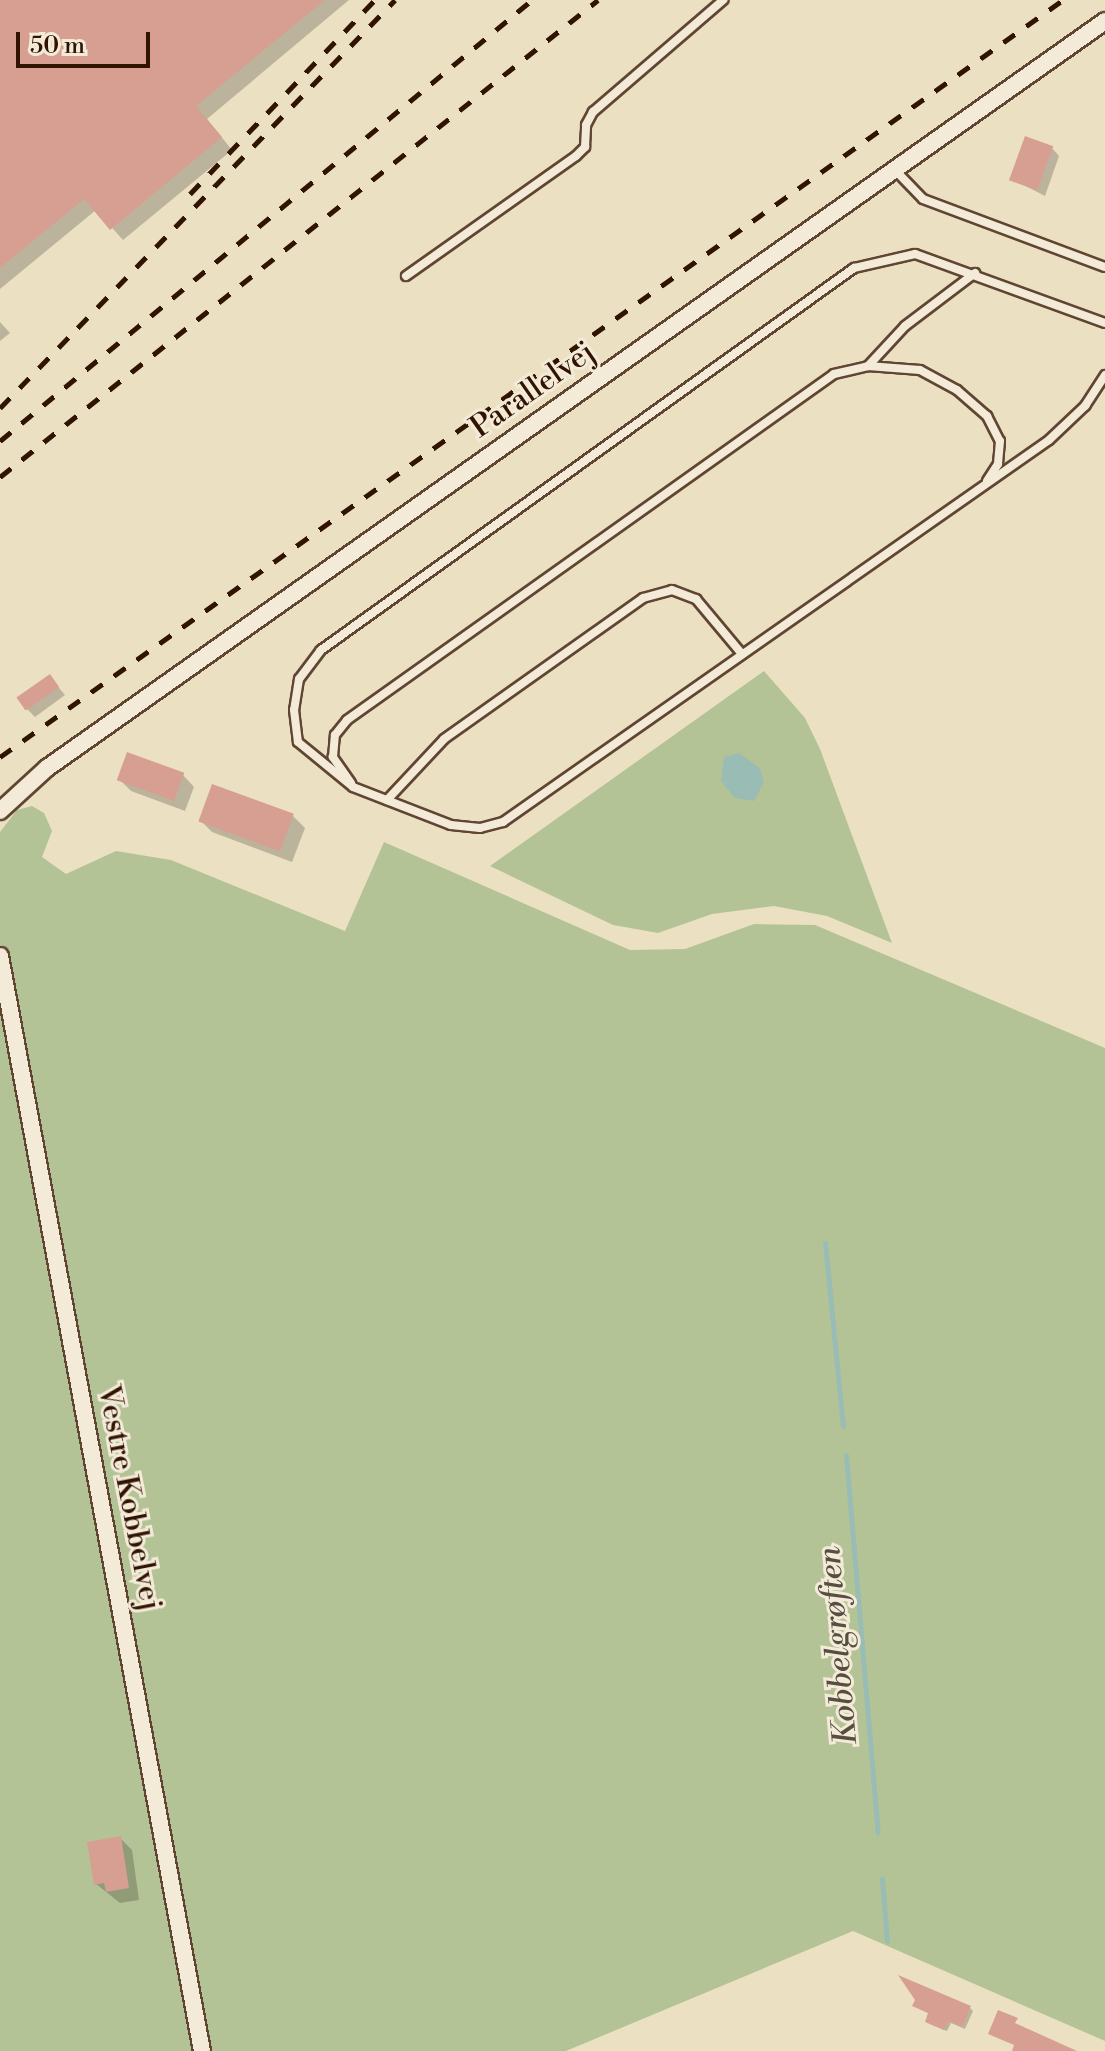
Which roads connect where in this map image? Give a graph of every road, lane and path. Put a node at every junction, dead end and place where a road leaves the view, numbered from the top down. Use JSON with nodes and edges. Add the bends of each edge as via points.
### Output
{"nodes":[{"id":1,"x":723,"y":0,"type":"edge"},
{"id":2,"x":1105,"y":21,"type":"edge"},
{"id":3,"x":895,"y":170,"type":"junction"},
{"id":4,"x":1105,"y":267,"type":"edge"},
{"id":5,"x":975,"y":273,"type":"junction"},
{"id":6,"x":406,"y":276,"type":"dead end"},
{"id":7,"x":1105,"y":323,"type":"edge"},
{"id":8,"x":868,"y":366,"type":"junction"},
{"id":9,"x":1105,"y":375,"type":"edge"},
{"id":10,"x":984,"y":485,"type":"junction"},
{"id":11,"x":742,"y":654,"type":"junction"},
{"id":12,"x":353,"y":787,"type":"junction"},
{"id":13,"x":387,"y":800,"type":"junction"},
{"id":14,"x":0,"y":811,"type":"edge"},
{"id":15,"x":0,"y":956,"type":"edge"},
{"id":16,"x":202,"y":2051,"type":"edge"}],
"edges":[{"from":1,"to":6,"type":"lane","via":[[593,112],[585,147],[576,156]]},
{"from":2,"to":3,"type":"street","name":"Parallelvej"},
{"from":3,"to":4,"type":"lane","via":[[923,199]]},
{"from":3,"to":14,"type":"street","name":"Parallelvej","via":[[47,768]]},
{"from":5,"to":7,"type":"lane"},
{"from":5,"to":8,"type":"lane","via":[[905,326]]},
{"from":5,"to":12,"type":"lane","via":[[915,254],[854,268],[321,650],[299,679],[294,710],[298,742]]},
{"from":8,"to":10,"type":"lane","via":[[920,370],[957,390],[987,416],[1000,441],[998,464]]},
{"from":8,"to":12,"type":"lane","via":[[834,374],[347,720],[335,735],[333,757]]},
{"from":9,"to":10,"type":"lane","via":[[1085,406],[1049,440]]},
{"from":10,"to":11,"type":"lane"},
{"from":11,"to":13,"type":"lane","via":[[503,822],[480,828],[451,825]]},
{"from":11,"to":13,"type":"lane","via":[[696,599],[672,590],[643,598],[444,739]]},
{"from":12,"to":13,"type":"lane"},
{"from":15,"to":16,"type":"street","name":"Vestre Kobbelvej"}]}
